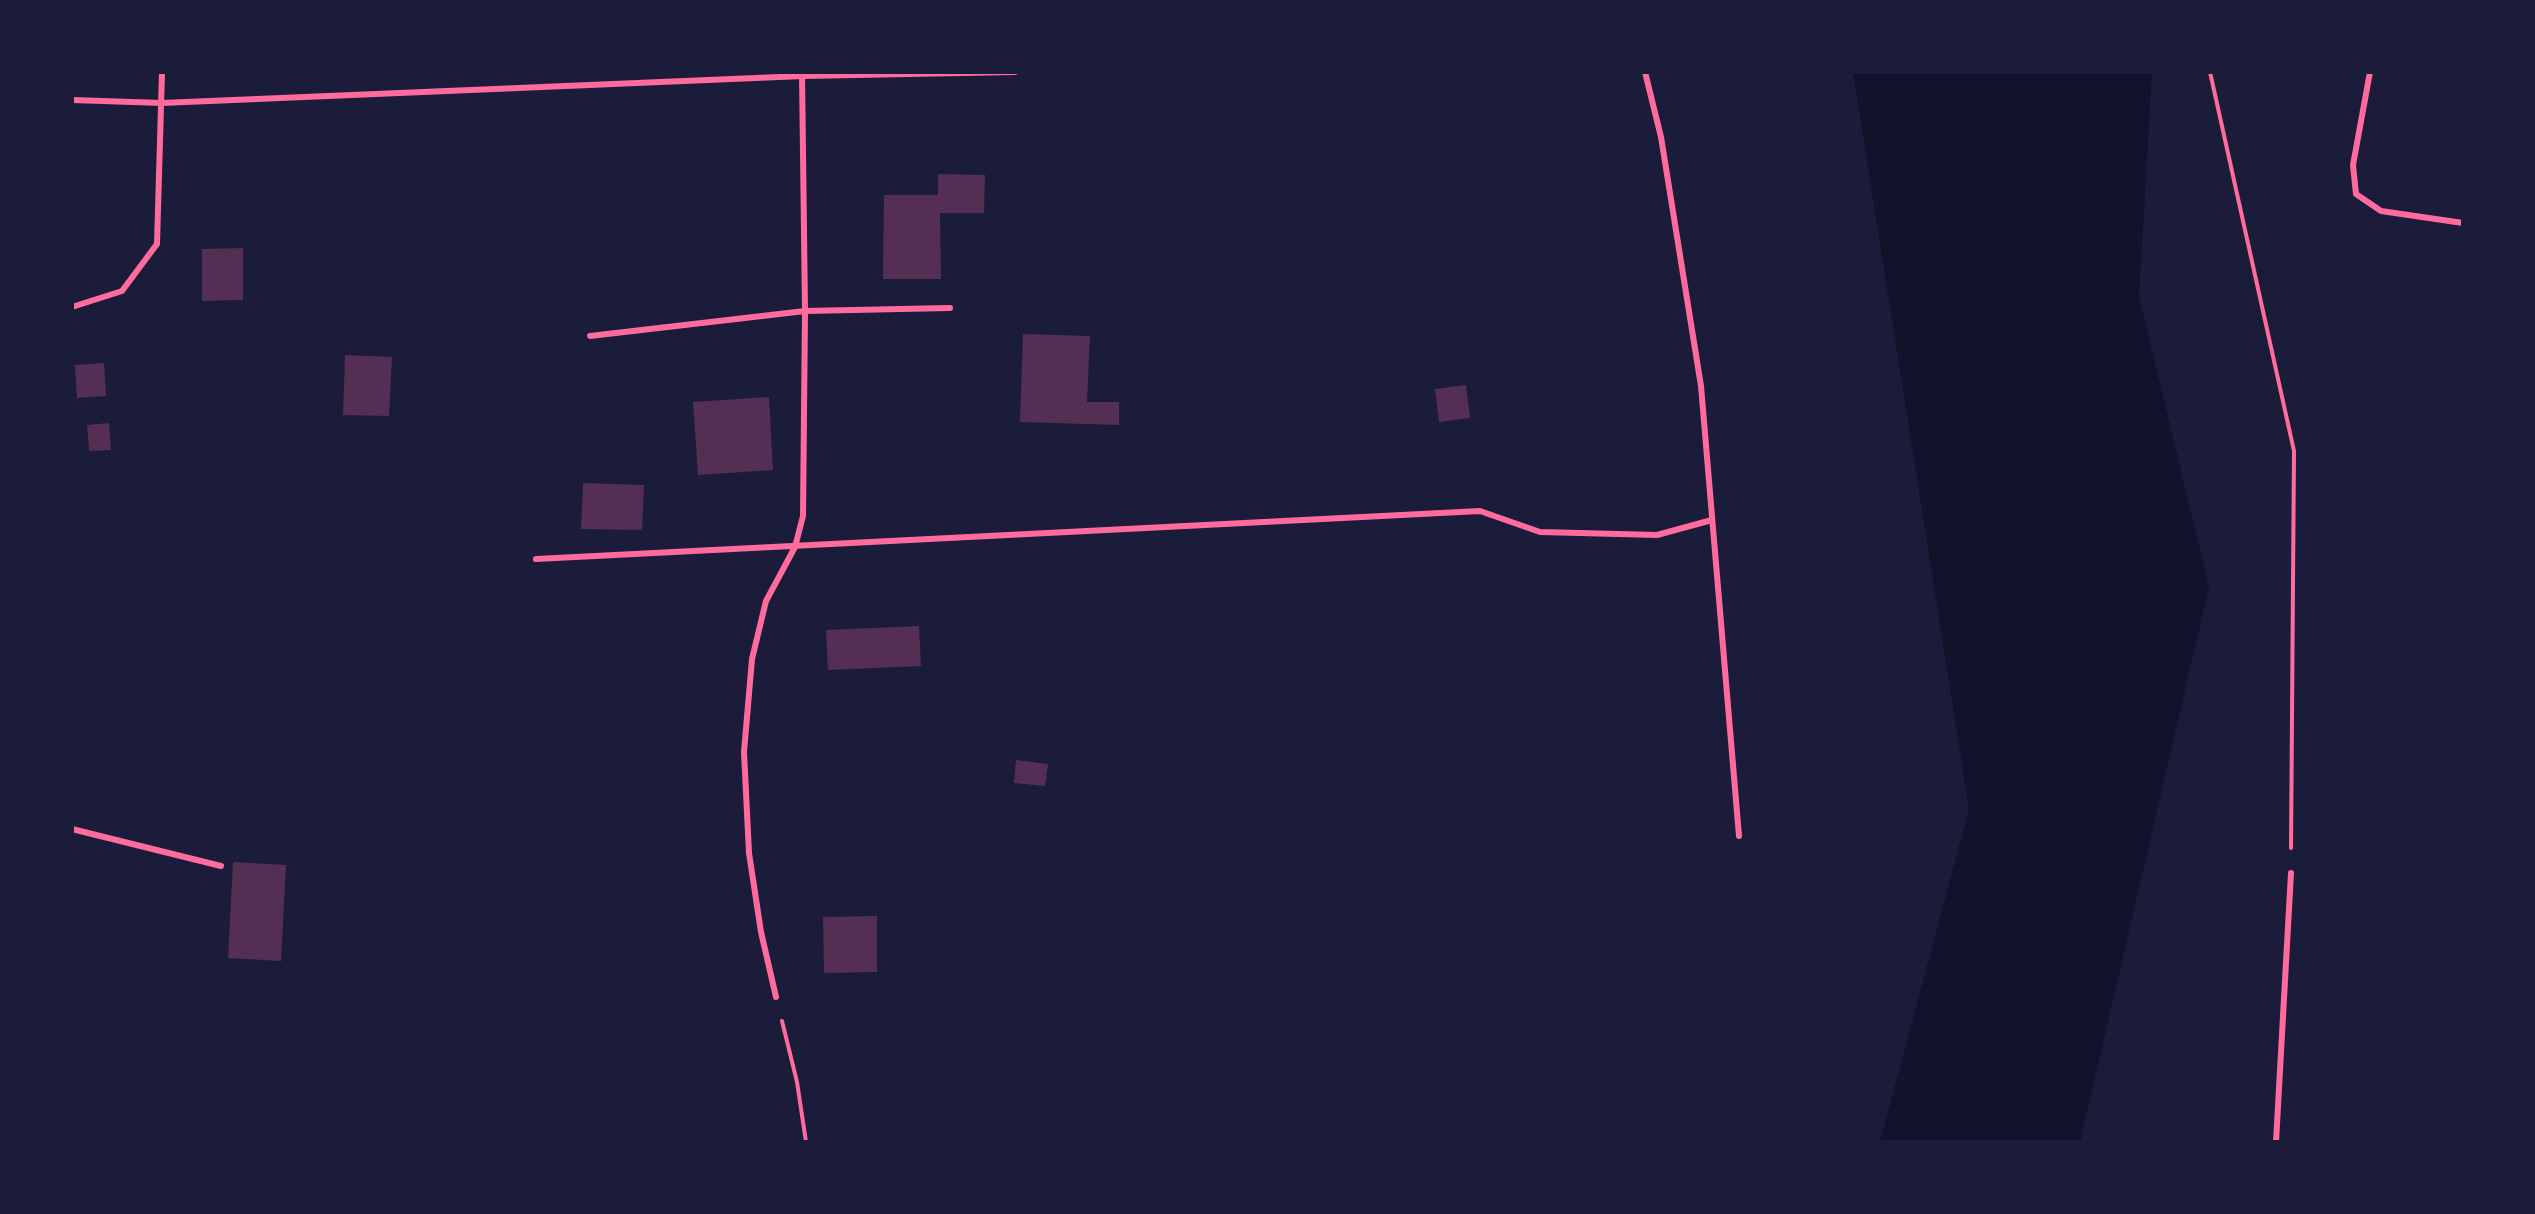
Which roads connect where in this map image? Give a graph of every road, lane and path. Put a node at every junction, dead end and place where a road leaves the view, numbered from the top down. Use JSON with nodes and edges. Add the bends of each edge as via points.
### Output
{"nodes":[{"id":1,"x":162,"y":72,"type":"edge"},
{"id":2,"x":1015,"y":72,"type":"edge"},
{"id":3,"x":1645,"y":72,"type":"edge"},
{"id":4,"x":2210,"y":72,"type":"edge"},
{"id":5,"x":2370,"y":72,"type":"edge"},
{"id":6,"x":802,"y":74,"type":"edge"},
{"id":7,"x":72,"y":100,"type":"edge"},
{"id":8,"x":162,"y":103,"type":"junction"},
{"id":9,"x":2463,"y":223,"type":"edge"},
{"id":10,"x":72,"y":307,"type":"edge"},
{"id":11,"x":951,"y":308,"type":"dead end"},
{"id":12,"x":805,"y":311,"type":"junction"},
{"id":13,"x":590,"y":336,"type":"dead end"},
{"id":14,"x":1712,"y":520,"type":"junction"},
{"id":15,"x":795,"y":547,"type":"junction"},
{"id":16,"x":536,"y":559,"type":"dead end"},
{"id":17,"x":72,"y":829,"type":"edge"},
{"id":18,"x":1739,"y":837,"type":"dead end"},
{"id":19,"x":221,"y":866,"type":"dead end"},
{"id":20,"x":2291,"y":873,"type":"joint"},
{"id":21,"x":776,"y":997,"type":"joint"},
{"id":22,"x":806,"y":1142,"type":"edge"},
{"id":23,"x":2276,"y":1142,"type":"edge"}],
"edges":[{"from":1,"to":8,"type":"street"},
{"from":2,"to":6,"type":"street"},
{"from":3,"to":14,"type":"street","via":[[1661,137],[1701,386]]},
{"from":4,"to":20,"type":"path","via":[[2294,451]]},
{"from":5,"to":9,"type":"street","via":[[2354,165],[2355,194],[2381,211]]},
{"from":6,"to":8,"type":"street"},
{"from":6,"to":12,"type":"street"},
{"from":7,"to":8,"type":"street"},
{"from":8,"to":10,"type":"street","via":[[157,244],[122,291]]},
{"from":11,"to":12,"type":"street"},
{"from":12,"to":13,"type":"street"},
{"from":12,"to":15,"type":"street","via":[[803,516]]},
{"from":14,"to":15,"type":"street","via":[[1657,535],[1540,532],[1480,511]]},
{"from":14,"to":18,"type":"street"},
{"from":15,"to":16,"type":"street"},
{"from":15,"to":21,"type":"street","via":[[763,612],[752,659],[744,752],[749,853]]},
{"from":17,"to":19,"type":"street"},
{"from":20,"to":23,"type":"street"},
{"from":21,"to":22,"type":"path","via":[[797,1082]]}]}
